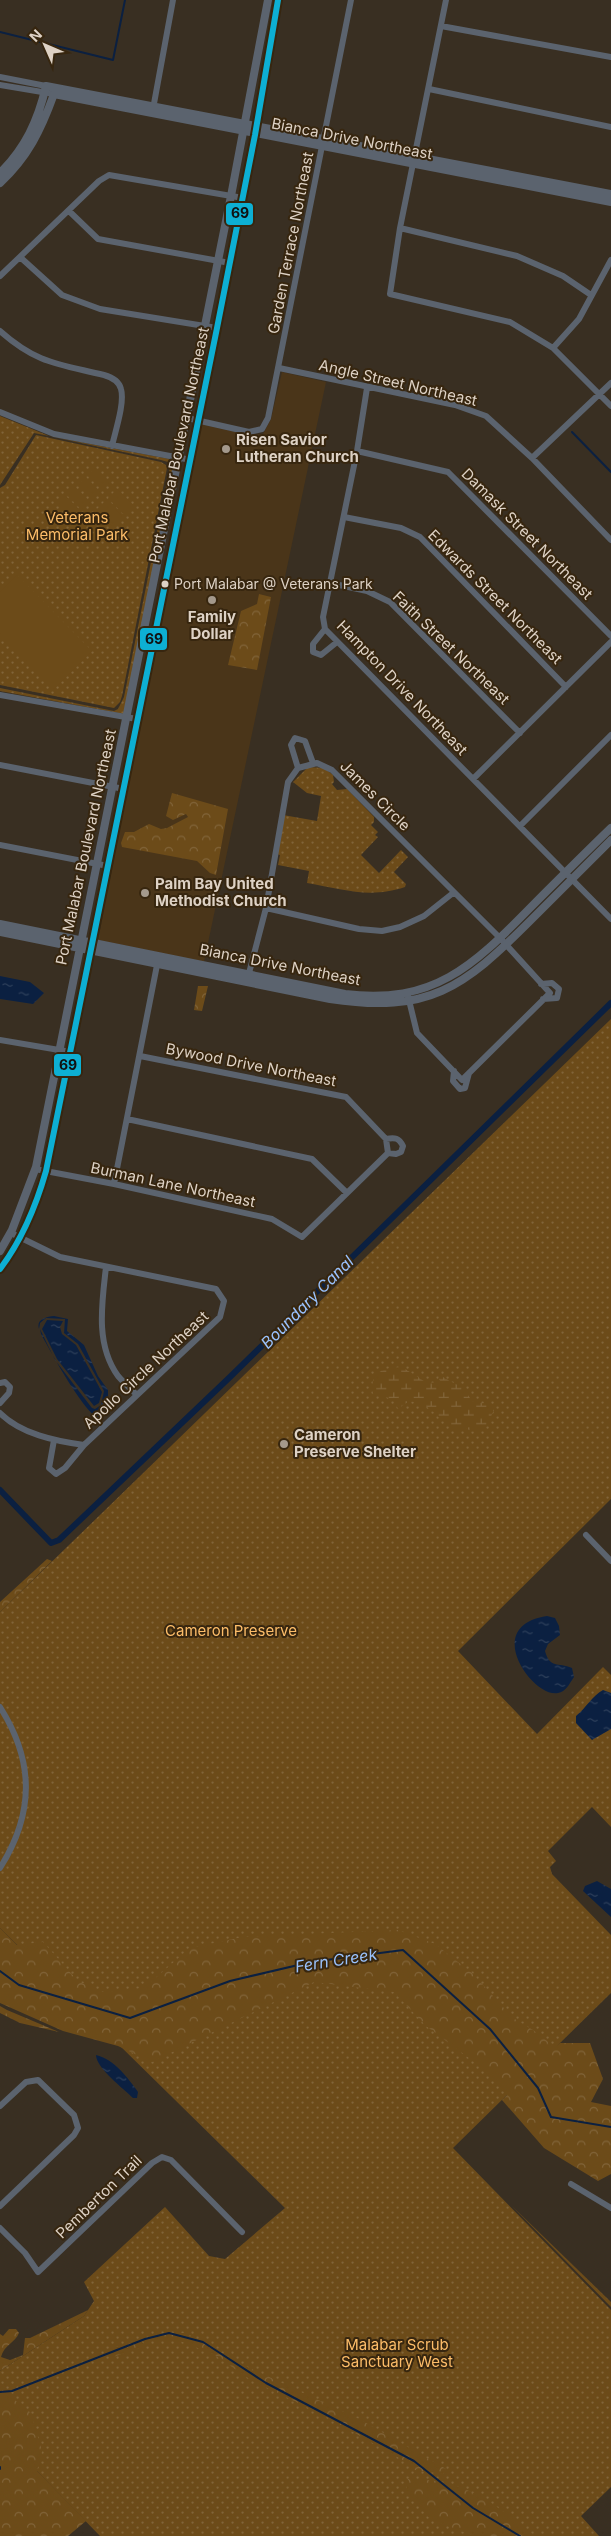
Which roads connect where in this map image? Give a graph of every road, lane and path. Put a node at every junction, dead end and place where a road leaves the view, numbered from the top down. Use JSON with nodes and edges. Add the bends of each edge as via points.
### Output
{"nodes":[{"id":1,"x":174,"y":0,"type":"edge"},
{"id":2,"x":268,"y":0,"type":"edge"},
{"id":3,"x":278,"y":0,"type":"edge"},
{"id":4,"x":351,"y":0,"type":"edge"},
{"id":5,"x":446,"y":0,"type":"edge"},
{"id":6,"x":266,"y":10,"type":"junction"},
{"id":7,"x":276,"y":11,"type":"junction"},
{"id":8,"x":441,"y":26,"type":"junction"},
{"id":9,"x":611,"y":57,"type":"edge"},
{"id":10,"x":0,"y":77,"type":"edge"},
{"id":11,"x":0,"y":85,"type":"edge"},
{"id":12,"x":45,"y":89,"type":"junction"},
{"id":13,"x":429,"y":89,"type":"junction"},
{"id":14,"x":54,"y":91,"type":"junction"},
{"id":15,"x":152,"y":110,"type":"junction"},
{"id":16,"x":245,"y":124,"type":"junction"},
{"id":17,"x":611,"y":127,"type":"edge"},
{"id":18,"x":256,"y":130,"type":"junction"},
{"id":19,"x":244,"y":133,"type":"junction"},
{"id":20,"x":322,"y":143,"type":"junction"},
{"id":21,"x":414,"y":161,"type":"junction"},
{"id":22,"x":0,"y":173,"type":"edge"},
{"id":23,"x":529,"y":182,"type":"junction"},
{"id":24,"x":0,"y":183,"type":"edge"},
{"id":25,"x":611,"y":194,"type":"edge"},
{"id":26,"x":232,"y":196,"type":"junction"},
{"id":27,"x":243,"y":198,"type":"junction"},
{"id":28,"x":611,"y":202,"type":"edge"},
{"id":29,"x":69,"y":210,"type":"junction"},
{"id":30,"x":400,"y":228,"type":"junction"},
{"id":31,"x":20,"y":257,"type":"junction"},
{"id":32,"x":611,"y":260,"type":"edge"},
{"id":33,"x":218,"y":261,"type":"junction"},
{"id":34,"x":230,"y":263,"type":"junction"},
{"id":35,"x":0,"y":276,"type":"edge"},
{"id":36,"x":591,"y":295,"type":"junction"},
{"id":37,"x":205,"y":326,"type":"junction"},
{"id":38,"x":218,"y":328,"type":"junction"},
{"id":39,"x":0,"y":331,"type":"edge"},
{"id":40,"x":553,"y":348,"type":"junction"},
{"id":41,"x":279,"y":368,"type":"junction"},
{"id":42,"x":611,"y":382,"type":"edge"},
{"id":43,"x":367,"y":388,"type":"junction"},
{"id":44,"x":599,"y":394,"type":"junction"},
{"id":45,"x":611,"y":406,"type":"edge"},
{"id":46,"x":0,"y":412,"type":"edge"},
{"id":47,"x":187,"y":418,"type":"junction"},
{"id":48,"x":198,"y":420,"type":"junction"},
{"id":49,"x":112,"y":446,"type":"junction"},
{"id":50,"x":357,"y":451,"type":"junction"},
{"id":51,"x":179,"y":458,"type":"junction"},
{"id":52,"x":532,"y":458,"type":"junction"},
{"id":53,"x":191,"y":460,"type":"junction"},
{"id":54,"x":168,"y":516,"type":"junction"},
{"id":55,"x":344,"y":517,"type":"junction"},
{"id":56,"x":611,"y":540,"type":"edge"},
{"id":57,"x":158,"y":566,"type":"junction"},
{"id":58,"x":168,"y":566,"type":"junction"},
{"id":59,"x":330,"y":583,"type":"junction"},
{"id":60,"x":149,"y":606,"type":"junction"},
{"id":61,"x":160,"y":606,"type":"junction"},
{"id":62,"x":325,"y":629,"type":"junction"},
{"id":63,"x":611,"y":636,"type":"edge"},
{"id":64,"x":143,"y":638,"type":"junction"},
{"id":65,"x":337,"y":642,"type":"junction"},
{"id":66,"x":611,"y":642,"type":"edge"},
{"id":67,"x":150,"y":653,"type":"junction"},
{"id":68,"x":146,"y":674,"type":"junction"},
{"id":69,"x":566,"y":687,"type":"junction"},
{"id":70,"x":0,"y":695,"type":"edge"},
{"id":71,"x":127,"y":718,"type":"junction"},
{"id":72,"x":137,"y":719,"type":"junction"},
{"id":73,"x":520,"y":733,"type":"junction"},
{"id":74,"x":611,"y":736,"type":"edge"},
{"id":75,"x":313,"y":763,"type":"junction"},
{"id":76,"x":0,"y":765,"type":"edge"},
{"id":77,"x":298,"y":768,"type":"junction"},
{"id":78,"x":473,"y":779,"type":"junction"},
{"id":79,"x":113,"y":787,"type":"junction"},
{"id":80,"x":124,"y":789,"type":"junction"},
{"id":81,"x":520,"y":826,"type":"junction"},
{"id":82,"x":611,"y":828,"type":"edge"},
{"id":83,"x":611,"y":840,"type":"edge"},
{"id":84,"x":0,"y":845,"type":"edge"},
{"id":85,"x":98,"y":864,"type":"junction"},
{"id":86,"x":108,"y":866,"type":"junction"},
{"id":87,"x":566,"y":872,"type":"junction"},
{"id":88,"x":572,"y":879,"type":"junction"},
{"id":89,"x":453,"y":893,"type":"junction"},
{"id":90,"x":266,"y":908,"type":"junction"},
{"id":91,"x":611,"y":919,"type":"edge"},
{"id":92,"x":0,"y":924,"type":"edge"},
{"id":93,"x":0,"y":932,"type":"edge"},
{"id":94,"x":81,"y":940,"type":"junction"},
{"id":95,"x":94,"y":942,"type":"junction"},
{"id":96,"x":503,"y":942,"type":"junction"},
{"id":97,"x":79,"y":949,"type":"junction"},
{"id":98,"x":92,"y":951,"type":"junction"},
{"id":99,"x":159,"y":956,"type":"junction"},
{"id":100,"x":156,"y":965,"type":"junction"},
{"id":101,"x":249,"y":974,"type":"junction"},
{"id":102,"x":247,"y":984,"type":"junction"},
{"id":103,"x":541,"y":984,"type":"junction"},
{"id":104,"x":328,"y":990,"type":"junction"},
{"id":105,"x":408,"y":997,"type":"junction"},
{"id":106,"x":326,"y":999,"type":"junction"},
{"id":107,"x":543,"y":999,"type":"junction"},
{"id":108,"x":0,"y":1040,"type":"edge"},
{"id":109,"x":60,"y":1050,"type":"junction"},
{"id":110,"x":71,"y":1052,"type":"junction"},
{"id":111,"x":140,"y":1056,"type":"junction"},
{"id":112,"x":454,"y":1071,"type":"junction"},
{"id":113,"x":469,"y":1073,"type":"junction"},
{"id":114,"x":128,"y":1119,"type":"junction"},
{"id":115,"x":386,"y":1139,"type":"junction"},
{"id":116,"x":388,"y":1153,"type":"junction"},
{"id":117,"x":35,"y":1170,"type":"junction"},
{"id":118,"x":46,"y":1172,"type":"junction"},
{"id":119,"x":114,"y":1184,"type":"junction"},
{"id":120,"x":347,"y":1194,"type":"junction"},
{"id":121,"x":11,"y":1233,"type":"junction"},
{"id":122,"x":20,"y":1238,"type":"junction"},
{"id":123,"x":0,"y":1251,"type":"edge"},
{"id":124,"x":106,"y":1267,"type":"junction"},
{"id":125,"x":0,"y":1269,"type":"edge"},
{"id":126,"x":0,"y":1383,"type":"edge"},
{"id":127,"x":137,"y":1395,"type":"junction"},
{"id":128,"x":0,"y":1403,"type":"edge"},
{"id":129,"x":0,"y":1413,"type":"edge"},
{"id":130,"x":54,"y":1440,"type":"junction"},
{"id":131,"x":84,"y":1445,"type":"junction"},
{"id":132,"x":586,"y":1535,"type":"dead end"},
{"id":133,"x":611,"y":1561,"type":"edge"},
{"id":134,"x":0,"y":1708,"type":"edge"},
{"id":135,"x":0,"y":1868,"type":"edge"},
{"id":136,"x":0,"y":2106,"type":"edge"},
{"id":137,"x":571,"y":2184,"type":"dead end"},
{"id":138,"x":0,"y":2206,"type":"edge"},
{"id":139,"x":611,"y":2208,"type":"edge"},
{"id":140,"x":0,"y":2228,"type":"edge"},
{"id":141,"x":242,"y":2232,"type":"dead end"}],
"edges":[{"from":1,"to":15,"type":"street"},
{"from":2,"to":6,"type":"street","name":"Port Malabar Boulevard Northeast"},
{"from":3,"to":7,"type":"street","name":"Port Malabar Boulevard Northeast"},
{"from":4,"to":20,"type":"street","name":"Garden Terrace Northeast"},
{"from":5,"to":8,"type":"street"},
{"from":6,"to":7,"type":"street"},
{"from":6,"to":16,"type":"street","name":"Port Malabar Boulevard Northeast"},
{"from":7,"to":18,"type":"street","name":"Port Malabar Boulevard Northeast"},
{"from":8,"to":9,"type":"street"},
{"from":8,"to":13,"type":"street"},
{"from":10,"to":12,"type":"street","name":"Bianca Drive Northeast"},
{"from":11,"to":12,"type":"street","name":"Bianca Drive Northeast"},
{"from":12,"to":14,"type":"street","name":"Bianca Drive Northeast"},
{"from":12,"to":22,"type":"street","via":[[29,136]]},
{"from":13,"to":17,"type":"street"},
{"from":13,"to":21,"type":"street"},
{"from":14,"to":15,"type":"street","name":"Bianca Drive Northeast"},
{"from":14,"to":24,"type":"street","via":[[34,144]]},
{"from":15,"to":16,"type":"street","name":"Bianca Drive Northeast"},
{"from":15,"to":19,"type":"street","name":"Bianca Drive Northeast"},
{"from":16,"to":18,"type":"street","name":"Bianca Drive Northeast"},
{"from":16,"to":19,"type":"street","name":"Port Malabar Boulevard Northeast"},
{"from":18,"to":19,"type":"street","name":"Bianca Drive Northeast"},
{"from":18,"to":20,"type":"street","name":"Bianca Drive Northeast"},
{"from":18,"to":27,"type":"street","name":"Port Malabar Boulevard Northeast"},
{"from":19,"to":26,"type":"street","name":"Port Malabar Boulevard Northeast"},
{"from":20,"to":21,"type":"street","name":"Bianca Drive Northeast"},
{"from":20,"to":41,"type":"street","name":"Garden Terrace Northeast"},
{"from":21,"to":23,"type":"street","name":"Bianca Drive Northeast"},
{"from":21,"to":30,"type":"street"},
{"from":23,"to":25,"type":"street","name":"Bianca Drive Northeast"},
{"from":23,"to":28,"type":"street","name":"Bianca Drive Northeast"},
{"from":26,"to":27,"type":"street"},
{"from":26,"to":29,"type":"street","via":[[109,175]]},
{"from":26,"to":33,"type":"street","name":"Port Malabar Boulevard Northeast"},
{"from":27,"to":34,"type":"street","name":"Port Malabar Boulevard Northeast"},
{"from":29,"to":31,"type":"street"},
{"from":29,"to":33,"type":"street","via":[[98,239]]},
{"from":30,"to":36,"type":"street","via":[[517,256],[564,276]]},
{"from":30,"to":40,"type":"street","via":[[390,294],[510,322]]},
{"from":31,"to":35,"type":"street"},
{"from":31,"to":37,"type":"street","via":[[62,295],[100,309]]},
{"from":32,"to":36,"type":"street"},
{"from":33,"to":34,"type":"street"},
{"from":33,"to":37,"type":"street","name":"Port Malabar Boulevard Northeast"},
{"from":34,"to":38,"type":"street","name":"Port Malabar Boulevard Northeast"},
{"from":36,"to":40,"type":"street","via":[[578,319]]},
{"from":37,"to":38,"type":"street"},
{"from":37,"to":47,"type":"street","name":"Port Malabar Boulevard Northeast"},
{"from":38,"to":48,"type":"street","name":"Port Malabar Boulevard Northeast"},
{"from":39,"to":49,"type":"street","via":[[36,356],[116,381],[122,398]]},
{"from":40,"to":44,"type":"street"},
{"from":41,"to":43,"type":"street","name":"Angle Street Northeast"},
{"from":41,"to":48,"type":"street","name":"Garden Terrace Northeast","via":[[268,418],[262,429],[249,432]]},
{"from":42,"to":44,"type":"street"},
{"from":43,"to":50,"type":"street","name":"Hampton Drive Northeast"},
{"from":43,"to":52,"type":"street","name":"Angle Street Northeast","via":[[455,405],[486,416]]},
{"from":44,"to":45,"type":"street"},
{"from":44,"to":52,"type":"street"},
{"from":46,"to":49,"type":"street","via":[[43,430]]},
{"from":47,"to":48,"type":"street"},
{"from":47,"to":51,"type":"street","name":"Port Malabar Boulevard Northeast"},
{"from":48,"to":53,"type":"street","name":"Port Malabar Boulevard Northeast"},
{"from":49,"to":51,"type":"street"},
{"from":50,"to":55,"type":"street","name":"Hampton Drive Northeast"},
{"from":50,"to":63,"type":"street","name":"Damask Street Northeast","via":[[448,472]]},
{"from":51,"to":53,"type":"street"},
{"from":51,"to":54,"type":"street","name":"Port Malabar Boulevard Northeast"},
{"from":52,"to":56,"type":"street","name":"Angle Street Northeast"},
{"from":53,"to":58,"type":"street","name":"Port Malabar Boulevard Northeast"},
{"from":54,"to":57,"type":"street","name":"Port Malabar Boulevard Northeast"},
{"from":54,"to":58,"type":"street","via":[[164,554]]},
{"from":55,"to":59,"type":"street","name":"Hampton Drive Northeast"},
{"from":55,"to":69,"type":"street","name":"Edwards Street Northeast","via":[[401,528],[420,537]]},
{"from":57,"to":60,"type":"street","name":"Port Malabar Boulevard Northeast"},
{"from":57,"to":61,"type":"street","via":[[156,599]]},
{"from":58,"to":61,"type":"street","name":"Port Malabar Boulevard Northeast"},
{"from":59,"to":62,"type":"street","name":"Hampton Drive Northeast","via":[[323,617]]},
{"from":59,"to":73,"type":"street","name":"Faith Street Northeast","via":[[367,591],[390,602]]},
{"from":60,"to":64,"type":"street","name":"Port Malabar Boulevard Northeast"},
{"from":60,"to":67,"type":"street","via":[[154,611]]},
{"from":61,"to":67,"type":"street","name":"Port Malabar Boulevard Northeast"},
{"from":62,"to":65,"type":"street","name":"Hampton Drive Northeast"},
{"from":62,"to":65,"type":"street","via":[[313,644],[313,652],[321,655]]},
{"from":64,"to":68,"type":"street","via":[[140,671]]},
{"from":64,"to":71,"type":"street","name":"Port Malabar Boulevard Northeast"},
{"from":65,"to":78,"type":"street","name":"Hampton Drive Northeast"},
{"from":66,"to":69,"type":"street"},
{"from":67,"to":68,"type":"street","name":"Port Malabar Boulevard Northeast"},
{"from":68,"to":72,"type":"street","name":"Port Malabar Boulevard Northeast"},
{"from":69,"to":73,"type":"street"},
{"from":70,"to":71,"type":"street"},
{"from":71,"to":72,"type":"street"},
{"from":71,"to":79,"type":"street","name":"Port Malabar Boulevard Northeast"},
{"from":72,"to":80,"type":"street","name":"Port Malabar Boulevard Northeast"},
{"from":73,"to":78,"type":"street"},
{"from":74,"to":81,"type":"street"},
{"from":75,"to":77,"type":"street"},
{"from":75,"to":77,"type":"street","via":[[305,741],[295,738],[291,745]]},
{"from":75,"to":89,"type":"street","name":"James Circle","via":[[332,770]]},
{"from":76,"to":79,"type":"street"},
{"from":77,"to":90,"type":"street","via":[[288,782]]},
{"from":78,"to":81,"type":"street","name":"Hampton Drive Northeast"},
{"from":79,"to":80,"type":"street"},
{"from":79,"to":85,"type":"street","name":"Port Malabar Boulevard Northeast"},
{"from":80,"to":86,"type":"street","name":"Port Malabar Boulevard Northeast"},
{"from":81,"to":87,"type":"street","name":"Hampton Drive Northeast"},
{"from":82,"to":87,"type":"street","name":"Bianca Drive Northeast"},
{"from":83,"to":88,"type":"street","name":"Bianca Drive Northeast"},
{"from":84,"to":85,"type":"street"},
{"from":85,"to":86,"type":"street"},
{"from":85,"to":94,"type":"street","name":"Port Malabar Boulevard Northeast"},
{"from":86,"to":95,"type":"street","name":"Port Malabar Boulevard Northeast"},
{"from":87,"to":88,"type":"street","name":"Hampton Drive Northeast"},
{"from":87,"to":96,"type":"street","name":"Bianca Drive Northeast"},
{"from":88,"to":91,"type":"street","name":"Hampton Drive Northeast"},
{"from":88,"to":96,"type":"street","name":"Bianca Drive Northeast"},
{"from":89,"to":90,"type":"street","via":[[424,916],[382,931],[359,929]]},
{"from":89,"to":96,"type":"street","name":"James Circle"},
{"from":90,"to":101,"type":"street"},
{"from":92,"to":94,"type":"street","name":"Bianca Drive Northeast"},
{"from":93,"to":97,"type":"street","name":"Bianca Drive Northeast"},
{"from":94,"to":95,"type":"street","name":"Bianca Drive Northeast"},
{"from":94,"to":97,"type":"street","name":"Port Malabar Boulevard Northeast"},
{"from":95,"to":98,"type":"street","name":"Port Malabar Boulevard Northeast"},
{"from":95,"to":99,"type":"street","name":"Bianca Drive Northeast"},
{"from":96,"to":103,"type":"street","name":"James Circle"},
{"from":96,"to":105,"type":"street","name":"Bianca Drive Northeast","via":[[466,968]]},
{"from":97,"to":98,"type":"street","name":"Bianca Drive Northeast"},
{"from":97,"to":109,"type":"street","name":"Port Malabar Boulevard Northeast"},
{"from":98,"to":100,"type":"street","name":"Bianca Drive Northeast"},
{"from":98,"to":110,"type":"street","name":"Port Malabar Boulevard Northeast"},
{"from":99,"to":100,"type":"street"},
{"from":99,"to":101,"type":"street","name":"Bianca Drive Northeast"},
{"from":100,"to":102,"type":"street","name":"Bianca Drive Northeast"},
{"from":100,"to":111,"type":"street"},
{"from":101,"to":102,"type":"street"},
{"from":101,"to":104,"type":"street","name":"Bianca Drive Northeast"},
{"from":102,"to":106,"type":"street","name":"Bianca Drive Northeast"},
{"from":103,"to":107,"type":"street","via":[[550,993]]},
{"from":103,"to":107,"type":"street","name":"James Circle","via":[[552,983],[559,989],[557,998]]},
{"from":104,"to":105,"type":"street","name":"Bianca Drive Northeast"},
{"from":104,"to":106,"type":"street"},
{"from":105,"to":106,"type":"street","name":"Bianca Drive Northeast","via":[[374,1005]]},
{"from":105,"to":112,"type":"street","via":[[418,1033]]},
{"from":107,"to":113,"type":"street"},
{"from":108,"to":109,"type":"street"},
{"from":109,"to":110,"type":"street"},
{"from":109,"to":117,"type":"street","name":"Port Malabar Boulevard Northeast"},
{"from":110,"to":118,"type":"street","name":"Port Malabar Boulevard Northeast"},
{"from":111,"to":114,"type":"street"},
{"from":111,"to":115,"type":"street","name":"Bywood Drive Northeast","via":[[346,1097]]},
{"from":112,"to":113,"type":"street","via":[[462,1080]]},
{"from":112,"to":113,"type":"street","via":[[453,1081],[460,1089],[465,1088]]},
{"from":114,"to":119,"type":"street"},
{"from":114,"to":120,"type":"street","via":[[312,1159]]},
{"from":115,"to":116,"type":"street"},
{"from":115,"to":116,"type":"street","via":[[393,1138],[403,1146],[402,1152]]},
{"from":116,"to":120,"type":"street"},
{"from":117,"to":118,"type":"street","name":"Burman Lane Northeast"},
{"from":117,"to":121,"type":"street","name":"Port Malabar Boulevard Northeast"},
{"from":118,"to":119,"type":"street","name":"Burman Lane Northeast"},
{"from":118,"to":122,"type":"street","name":"Port Malabar Boulevard Northeast","via":[[37,1203]]},
{"from":119,"to":120,"type":"street","name":"Burman Lane Northeast","via":[[272,1219],[302,1237]]},
{"from":121,"to":122,"type":"street","name":"Apollo Circle Northeast"},
{"from":121,"to":123,"type":"street","name":"Port Malabar Boulevard Northeast"},
{"from":122,"to":124,"type":"street","name":"Apollo Circle Northeast","via":[[60,1257]]},
{"from":122,"to":125,"type":"street","name":"Port Malabar Boulevard Northeast"},
{"from":124,"to":127,"type":"street","via":[[101,1314],[104,1346],[118,1375]]},
{"from":124,"to":127,"type":"street","name":"Apollo Circle Northeast","via":[[216,1289],[224,1301],[220,1317]]},
{"from":126,"to":128,"type":"street","via":[[5,1382],[10,1387]]},
{"from":127,"to":131,"type":"street","name":"Apollo Circle Northeast"},
{"from":129,"to":130,"type":"street","name":"Apollo Circle Northeast","via":[[26,1430]]},
{"from":130,"to":131,"type":"street","name":"Apollo Circle Northeast"},
{"from":130,"to":131,"type":"street","name":"Apollo Circle Northeast","via":[[49,1468],[56,1474]]},
{"from":132,"to":133,"type":"street"},
{"from":134,"to":135,"type":"street","via":[[16,1734],[22,1753],[27,1796],[20,1832]]},
{"from":136,"to":138,"type":"street","via":[[26,2082],[38,2080],[74,2114],[78,2128]]},
{"from":137,"to":139,"type":"street"},
{"from":140,"to":141,"type":"street","name":"Pemberton Trail","via":[[25,2253],[38,2272],[162,2157],[171,2160]]}]}
